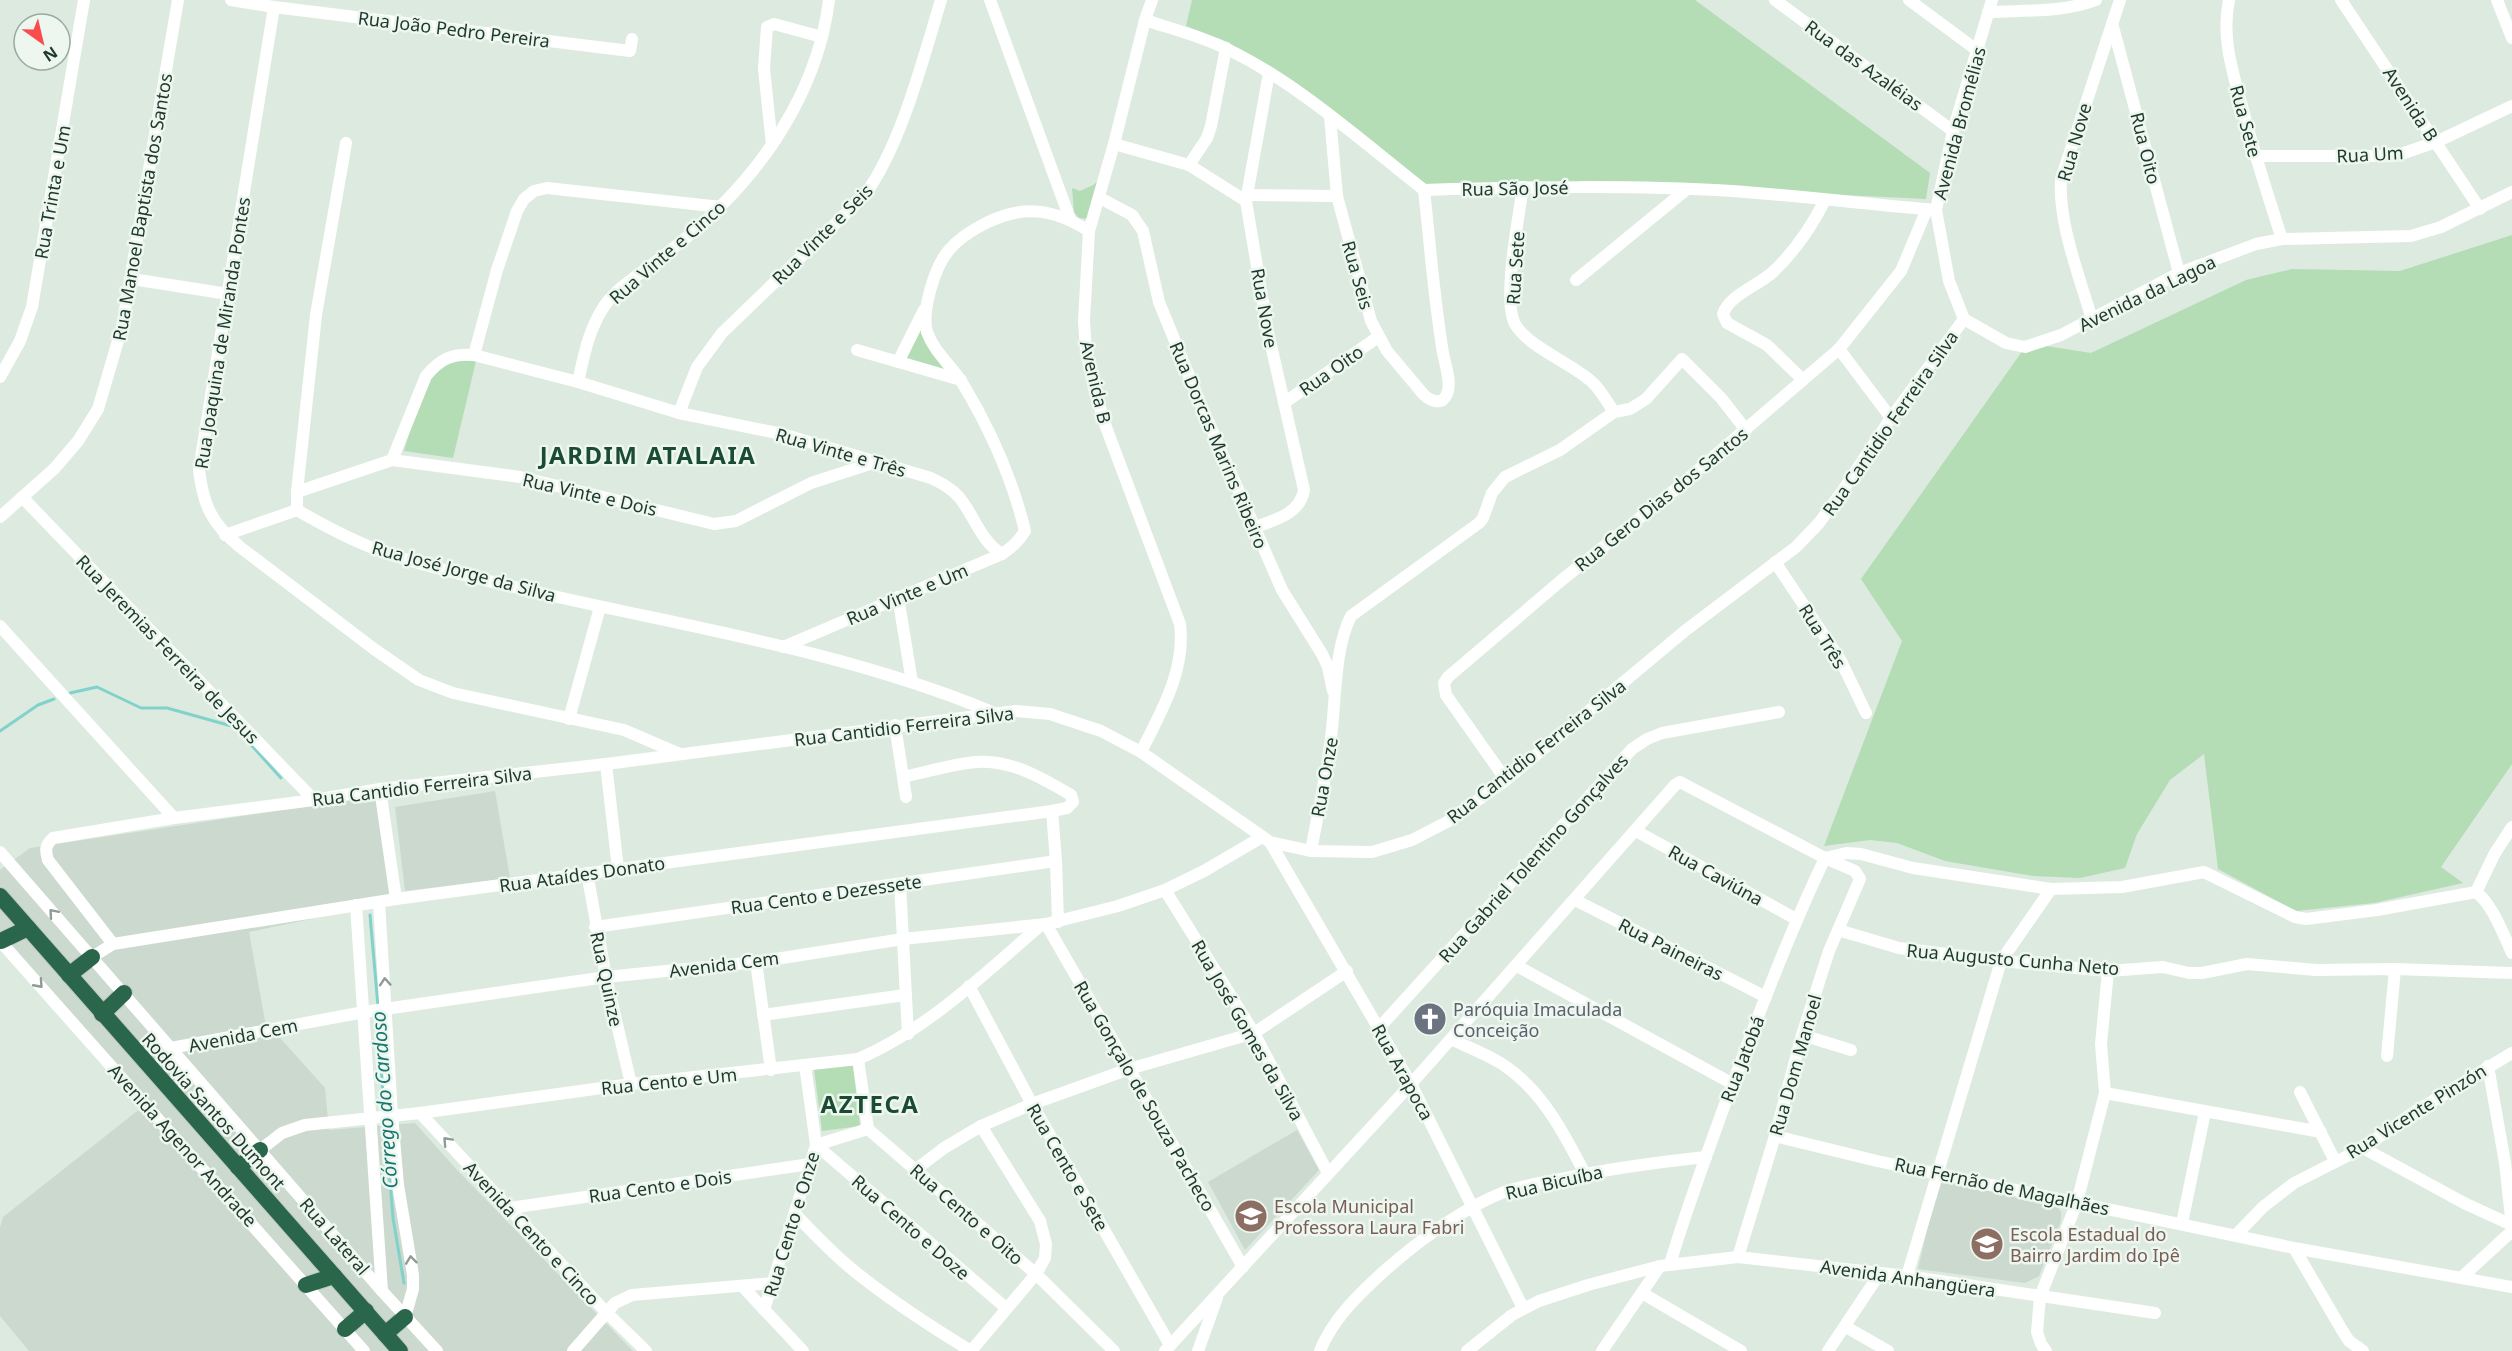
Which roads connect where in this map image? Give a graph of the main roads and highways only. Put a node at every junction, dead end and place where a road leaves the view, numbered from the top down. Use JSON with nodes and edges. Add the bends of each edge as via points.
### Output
{"nodes":[{"id":1,"x":0,"y":896,"type":"edge"},
{"id":2,"x":28,"y":928,"type":"junction"},
{"id":3,"x":0,"y":941,"type":"edge"},
{"id":4,"x":92,"y":957,"type":"road end"},
{"id":5,"x":69,"y":975,"type":"junction"},
{"id":6,"x":124,"y":993,"type":"road end"},
{"id":7,"x":102,"y":1014,"type":"junction"},
{"id":8,"x":260,"y":1150,"type":"road end"},
{"id":9,"x":238,"y":1167,"type":"junction"},
{"id":10,"x":334,"y":1276,"type":"junction"},
{"id":11,"x":306,"y":1285,"type":"road end"},
{"id":12,"x":366,"y":1311,"type":"junction"},
{"id":13,"x":405,"y":1317,"type":"road end"},
{"id":14,"x":345,"y":1329,"type":"road end"},
{"id":15,"x":385,"y":1334,"type":"junction"},
{"id":16,"x":400,"y":1351,"type":"edge"}],
"edges":[{"from":1,"to":2,"type":"highway","name":"Rodovia Santos Dumont"},
{"from":2,"to":3,"type":"highway"},
{"from":2,"to":5,"type":"highway","name":"Rodovia Santos Dumont"},
{"from":4,"to":5,"type":"highway"},
{"from":5,"to":7,"type":"highway","name":"Rodovia Santos Dumont"},
{"from":6,"to":7,"type":"highway"},
{"from":7,"to":9,"type":"highway","name":"Rodovia Santos Dumont"},
{"from":8,"to":9,"type":"highway"},
{"from":9,"to":10,"type":"highway","name":"Rodovia Santos Dumont"},
{"from":10,"to":11,"type":"highway"},
{"from":10,"to":12,"type":"highway","name":"Rodovia Santos Dumont"},
{"from":12,"to":14,"type":"highway"},
{"from":12,"to":15,"type":"highway","name":"Rodovia Santos Dumont"},
{"from":13,"to":15,"type":"highway"},
{"from":15,"to":16,"type":"highway","name":"Rodovia Santos Dumont"}]}
